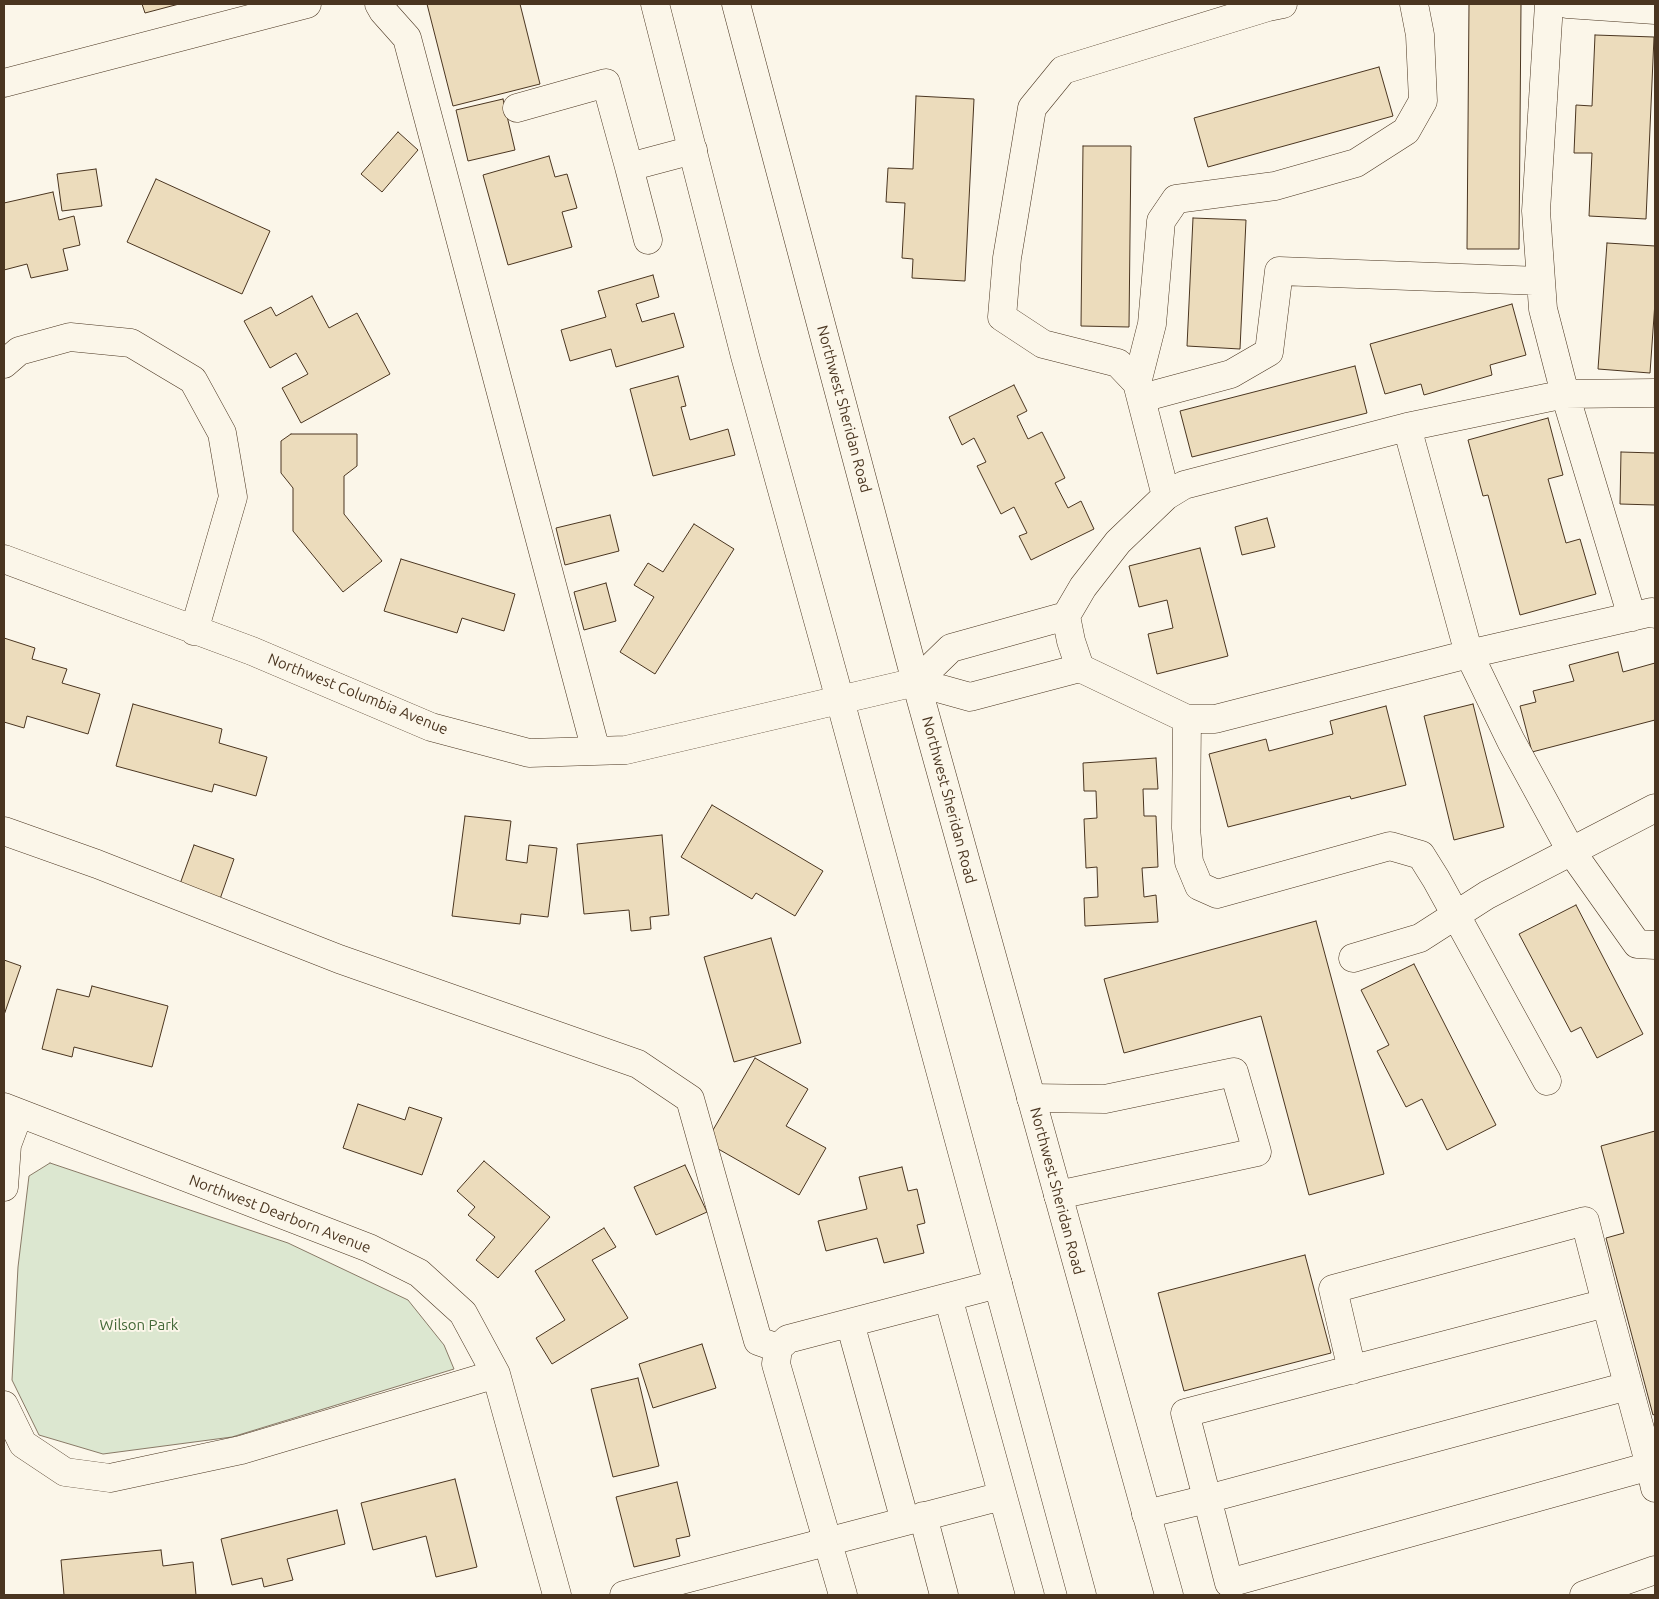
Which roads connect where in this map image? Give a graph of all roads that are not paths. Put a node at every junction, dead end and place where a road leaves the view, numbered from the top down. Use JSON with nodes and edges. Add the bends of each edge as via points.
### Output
{"nodes":[{"id":1,"x":307,"y":4,"type":"edge"},
{"id":2,"x":379,"y":4,"type":"edge"},
{"id":3,"x":655,"y":4,"type":"edge"},
{"id":4,"x":736,"y":4,"type":"edge"},
{"id":5,"x":1283,"y":4,"type":"edge"},
{"id":6,"x":1414,"y":4,"type":"edge"},
{"id":7,"x":1549,"y":4,"type":"edge"},
{"id":8,"x":1567,"y":4,"type":"edge"},
{"id":9,"x":1655,"y":10,"type":"edge"},
{"id":10,"x":4,"y":83,"type":"edge"},
{"id":11,"x":517,"y":108,"type":"dead end"},
{"id":12,"x":692,"y":150,"type":"junction"},
{"id":13,"x":629,"y":167,"type":"junction"},
{"id":14,"x":648,"y":240,"type":"dead end"},
{"id":15,"x":1540,"y":281,"type":"junction"},
{"id":16,"x":4,"y":364,"type":"edge"},
{"id":17,"x":1139,"y":391,"type":"junction"},
{"id":18,"x":1655,"y":393,"type":"edge"},
{"id":19,"x":1564,"y":394,"type":"junction"},
{"id":20,"x":1407,"y":427,"type":"junction"},
{"id":21,"x":1166,"y":496,"type":"junction"},
{"id":22,"x":4,"y":558,"type":"edge"},
{"id":23,"x":1644,"y":615,"type":"edge"},
{"id":24,"x":1066,"y":616,"type":"junction"},
{"id":25,"x":194,"y":630,"type":"junction"},
{"id":26,"x":1469,"y":654,"type":"junction"},
{"id":27,"x":1080,"y":668,"type":"junction"},
{"id":28,"x":916,"y":682,"type":"junction"},
{"id":29,"x":840,"y":700,"type":"junction"},
{"id":30,"x":1188,"y":719,"type":"junction"},
{"id":31,"x":596,"y":751,"type":"junction"},
{"id":32,"x":1655,"y":808,"type":"edge"},
{"id":33,"x":4,"y":831,"type":"edge"},
{"id":34,"x":1571,"y":851,"type":"junction"},
{"id":35,"x":1456,"y":916,"type":"junction"},
{"id":36,"x":1655,"y":945,"type":"edge"},
{"id":37,"x":1354,"y":958,"type":"dead end"},
{"id":38,"x":1547,"y":1081,"type":"dead end"},
{"id":39,"x":1032,"y":1098,"type":"junction"},
{"id":40,"x":11,"y":1110,"type":"edge"},
{"id":41,"x":4,"y":1187,"type":"edge"},
{"id":42,"x":1058,"y":1195,"type":"junction"},
{"id":43,"x":998,"y":1284,"type":"junction"},
{"id":44,"x":948,"y":1297,"type":"junction"},
{"id":45,"x":1606,"y":1303,"type":"junction"},
{"id":46,"x":850,"y":1323,"type":"junction"},
{"id":47,"x":778,"y":1348,"type":"junction"},
{"id":48,"x":1352,"y":1370,"type":"junction"},
{"id":49,"x":496,"y":1374,"type":"junction"},
{"id":50,"x":1628,"y":1386,"type":"junction"},
{"id":51,"x":4,"y":1405,"type":"edge"},
{"id":52,"x":1653,"y":1473,"type":"edge"},
{"id":53,"x":1002,"y":1496,"type":"junction"},
{"id":54,"x":1207,"y":1499,"type":"junction"},
{"id":55,"x":1146,"y":1514,"type":"junction"},
{"id":56,"x":914,"y":1519,"type":"junction"},
{"id":57,"x":828,"y":1542,"type":"junction"},
{"id":58,"x":1655,"y":1570,"type":"edge"},
{"id":59,"x":557,"y":1595,"type":"edge"},
{"id":60,"x":624,"y":1595,"type":"edge"},
{"id":61,"x":843,"y":1595,"type":"edge"},
{"id":62,"x":944,"y":1595,"type":"edge"},
{"id":63,"x":1030,"y":1595,"type":"edge"},
{"id":64,"x":1082,"y":1595,"type":"edge"},
{"id":65,"x":1169,"y":1595,"type":"edge"},
{"id":66,"x":1584,"y":1595,"type":"edge"}],
"edges":[{"from":1,"to":10,"type":"main road"},
{"from":2,"to":31,"type":"main road","via":[[407,38]]},
{"from":3,"to":12,"type":"main road"},
{"from":4,"to":28,"type":"main road","name":"Northwest Sheridan Road"},
{"from":5,"to":17,"type":"main road","via":[[1063,70],[1032,108],[1007,258],[1002,317],[1043,344],[1118,363]]},
{"from":6,"to":17,"type":"main road","via":[[1420,35],[1423,101],[1406,131],[1356,163],[1275,186],[1176,199],[1162,221],[1152,324]]},
{"from":7,"to":15,"type":"main road","via":[[1536,211]]},
{"from":8,"to":9,"type":"main road"},
{"from":11,"to":13,"type":"main road","via":[[606,84]]},
{"from":12,"to":13,"type":"main road"},
{"from":12,"to":29,"type":"main road"},
{"from":13,"to":14,"type":"main road"},
{"from":15,"to":17,"type":"main road","via":[[1278,272],[1270,352],[1231,374]]},
{"from":15,"to":19,"type":"main road","via":[[1543,309]]},
{"from":16,"to":25,"type":"main road","via":[[19,351],[70,337],[132,343],[193,380],[222,432],[233,497]]},
{"from":17,"to":21,"type":"main road"},
{"from":18,"to":19,"type":"main road"},
{"from":19,"to":20,"type":"main road"},
{"from":19,"to":23,"type":"main road"},
{"from":20,"to":21,"type":"main road","via":[[1184,485]]},
{"from":20,"to":26,"type":"main road"},
{"from":21,"to":24,"type":"main road","via":[[1118,542],[1083,587]]},
{"from":22,"to":25,"type":"main road","name":"Northwest Columbia Avenue"},
{"from":23,"to":26,"type":"main road"},
{"from":24,"to":27,"type":"main road"},
{"from":24,"to":28,"type":"main road","via":[[951,648]]},
{"from":25,"to":31,"type":"main road","name":"Northwest Columbia Avenue","via":[[252,651],[431,727],[529,753]]},
{"from":26,"to":30,"type":"main road","via":[[1215,719]]},
{"from":26,"to":34,"type":"main road","via":[[1511,741]]},
{"from":27,"to":28,"type":"main road","via":[[970,697]]},
{"from":27,"to":30,"type":"main road"},
{"from":28,"to":29,"type":"main road","name":"Northwest Columbia Avenue"},
{"from":28,"to":39,"type":"main road","name":"Northwest Sheridan Road"},
{"from":29,"to":31,"type":"main road","name":"Northwest Columbia Avenue","via":[[626,750]]},
{"from":29,"to":43,"type":"main road"},
{"from":30,"to":35,"type":"main road","via":[[1186,828],[1189,862],[1199,886],[1217,894],[1390,846],[1421,855]]},
{"from":32,"to":34,"type":"main road"},
{"from":33,"to":47,"type":"main road","via":[[339,959],[638,1064],[690,1099],[758,1340]]},
{"from":34,"to":35,"type":"main road","via":[[1487,895]]},
{"from":34,"to":36,"type":"main road","via":[[1637,944]]},
{"from":35,"to":37,"type":"main road","via":[[1420,938]]},
{"from":35,"to":38,"type":"main road"},
{"from":39,"to":42,"type":"main road","name":"Northwest Sheridan Road"},
{"from":39,"to":42,"type":"main road","via":[[1105,1099],[1234,1072],[1257,1152]]},
{"from":40,"to":41,"type":"main road","name":"Northwest Dearborn Avenue"},
{"from":40,"to":49,"type":"main road","name":"Northwest Dearborn Avenue","via":[[369,1248],[419,1273],[463,1313]]},
{"from":42,"to":55,"type":"main road","name":"Northwest Sheridan Road"},
{"from":43,"to":44,"type":"main road"},
{"from":43,"to":64,"type":"main road"},
{"from":44,"to":46,"type":"main road"},
{"from":44,"to":53,"type":"main road"},
{"from":45,"to":48,"type":"main road"},
{"from":45,"to":48,"type":"main road","via":[[1585,1221],[1333,1290]]},
{"from":45,"to":50,"type":"main road"},
{"from":46,"to":47,"type":"main road","via":[[788,1339]]},
{"from":46,"to":56,"type":"main road"},
{"from":47,"to":57,"type":"main road","via":[[776,1364]]},
{"from":48,"to":54,"type":"main road","via":[[1185,1413]]},
{"from":49,"to":51,"type":"main road","via":[[240,1450],[110,1478],[65,1472],[22,1444]]},
{"from":49,"to":59,"type":"main road","name":"Northwest Dearborn Avenue"},
{"from":50,"to":52,"type":"main road"},
{"from":50,"to":54,"type":"main road"},
{"from":52,"to":54,"type":"main road","via":[[1229,1583]]},
{"from":53,"to":56,"type":"main road"},
{"from":53,"to":63,"type":"main road"},
{"from":54,"to":55,"type":"main road"},
{"from":55,"to":65,"type":"main road","name":"Northwest Sheridan Road"},
{"from":56,"to":57,"type":"main road"},
{"from":56,"to":62,"type":"main road"},
{"from":57,"to":60,"type":"main road"},
{"from":57,"to":61,"type":"main road"},
{"from":58,"to":66,"type":"main road"}]}
